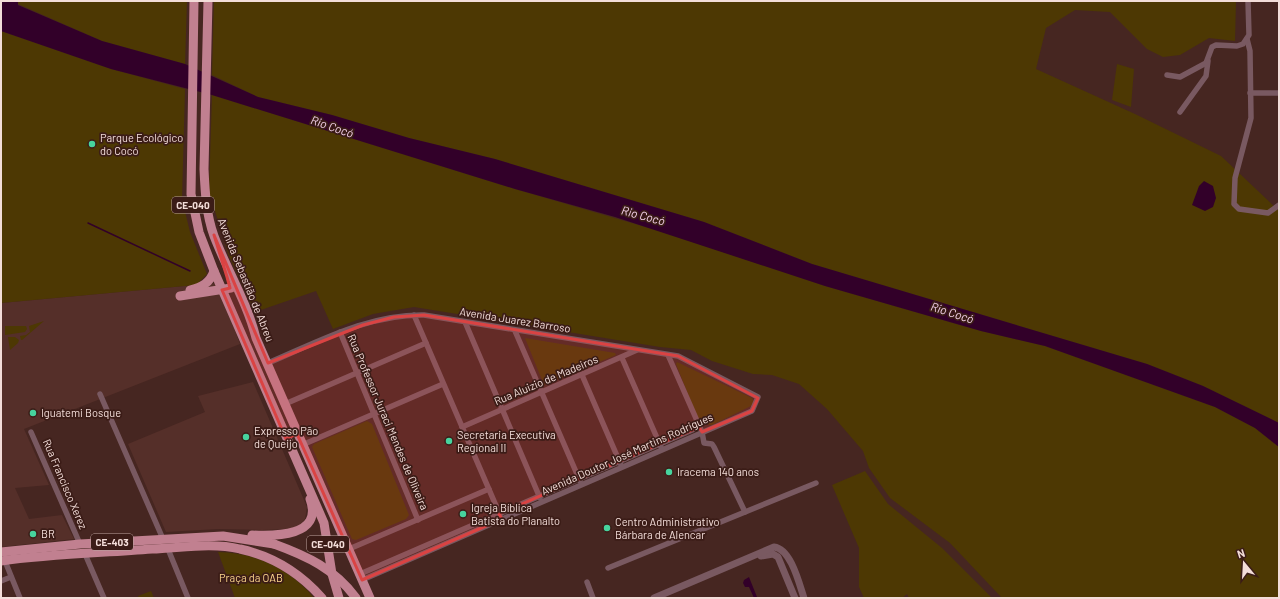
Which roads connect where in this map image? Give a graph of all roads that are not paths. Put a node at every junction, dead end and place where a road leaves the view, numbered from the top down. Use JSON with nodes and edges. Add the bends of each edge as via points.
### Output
{"nodes":[{"id":1,"x":194,"y":1,"type":"edge"},
{"id":2,"x":208,"y":1,"type":"edge"},
{"id":3,"x":1248,"y":1,"type":"edge"},
{"id":4,"x":1247,"y":38,"type":"junction"},
{"id":5,"x":1208,"y":61,"type":"junction"},
{"id":6,"x":1167,"y":75,"type":"dead end"},
{"id":7,"x":1250,"y":93,"type":"junction"},
{"id":8,"x":1279,"y":93,"type":"edge"},
{"id":9,"x":1180,"y":112,"type":"dead end"},
{"id":10,"x":1279,"y":204,"type":"edge"},
{"id":11,"x":214,"y":235,"type":"junction"},
{"id":12,"x":214,"y":271,"type":"junction"},
{"id":13,"x":225,"y":287,"type":"junction"},
{"id":14,"x":182,"y":294,"type":"junction"},
{"id":15,"x":228,"y":304,"type":"junction"},
{"id":16,"x":414,"y":315,"type":"junction"},
{"id":17,"x":465,"y":322,"type":"junction"},
{"id":18,"x":515,"y":331,"type":"junction"},
{"id":19,"x":340,"y":332,"type":"junction"},
{"id":20,"x":256,"y":338,"type":"junction"},
{"id":21,"x":426,"y":343,"type":"junction"},
{"id":22,"x":638,"y":350,"type":"junction"},
{"id":23,"x":668,"y":355,"type":"junction"},
{"id":24,"x":622,"y":358,"type":"junction"},
{"id":25,"x":268,"y":363,"type":"junction"},
{"id":26,"x":357,"y":374,"type":"junction"},
{"id":27,"x":582,"y":375,"type":"junction"},
{"id":28,"x":443,"y":384,"type":"junction"},
{"id":29,"x":542,"y":392,"type":"junction"},
{"id":30,"x":100,"y":394,"type":"dead end"},
{"id":31,"x":756,"y":396,"type":"joint"},
{"id":32,"x":285,"y":404,"type":"junction"},
{"id":33,"x":274,"y":407,"type":"junction"},
{"id":34,"x":502,"y":410,"type":"junction"},
{"id":35,"x":374,"y":414,"type":"junction"},
{"id":36,"x":462,"y":427,"type":"junction"},
{"id":37,"x":701,"y":429,"type":"junction"},
{"id":38,"x":31,"y":432,"type":"dead end"},
{"id":39,"x":297,"y":434,"type":"junction"},
{"id":40,"x":286,"y":439,"type":"junction"},
{"id":41,"x":302,"y":445,"type":"junction"},
{"id":42,"x":661,"y":447,"type":"junction"},
{"id":43,"x":620,"y":464,"type":"junction"},
{"id":44,"x":580,"y":482,"type":"junction"},
{"id":45,"x":816,"y":483,"type":"dead end"},
{"id":46,"x":489,"y":489,"type":"junction"},
{"id":47,"x":309,"y":492,"type":"junction"},
{"id":48,"x":540,"y":499,"type":"junction"},
{"id":49,"x":745,"y":512,"type":"junction"},
{"id":50,"x":501,"y":516,"type":"junction"},
{"id":51,"x":418,"y":520,"type":"junction"},
{"id":52,"x":222,"y":536,"type":"junction"},
{"id":53,"x":163,"y":539,"type":"junction"},
{"id":54,"x":80,"y":544,"type":"junction"},
{"id":55,"x":168,"y":548,"type":"junction"},
{"id":56,"x":349,"y":549,"type":"junction"},
{"id":57,"x":85,"y":554,"type":"junction"},
{"id":58,"x":752,"y":557,"type":"junction"},
{"id":59,"x":2,"y":558,"type":"edge"},
{"id":60,"x":608,"y":568,"type":"dead end"},
{"id":61,"x":11,"y":577,"type":"junction"},
{"id":62,"x":361,"y":577,"type":"junction"},
{"id":63,"x":1,"y":581,"type":"edge"},
{"id":64,"x":587,"y":582,"type":"dead end"},
{"id":65,"x":20,"y":598,"type":"edge"},
{"id":66,"x":104,"y":598,"type":"edge"},
{"id":67,"x":188,"y":598,"type":"edge"},
{"id":68,"x":322,"y":598,"type":"edge"},
{"id":69,"x":339,"y":598,"type":"edge"},
{"id":70,"x":356,"y":598,"type":"edge"},
{"id":71,"x":370,"y":598,"type":"edge"},
{"id":72,"x":594,"y":598,"type":"edge"},
{"id":73,"x":654,"y":598,"type":"edge"},
{"id":74,"x":795,"y":598,"type":"edge"},
{"id":75,"x":804,"y":598,"type":"edge"}],
"edges":[{"from":1,"to":12,"type":"main road","number":"CE-040","via":[[191,194],[199,232]]},
{"from":2,"to":11,"type":"main road","name":"Avenida Sebastião de Abreu","number":"CE-040","via":[[205,192]]},
{"from":3,"to":4,"type":"street"},
{"from":4,"to":5,"type":"street","via":[[1243,44],[1237,46],[1214,46],[1210,50]]},
{"from":4,"to":7,"type":"street","via":[[1250,51]]},
{"from":5,"to":6,"type":"street","via":[[1180,77]]},
{"from":5,"to":9,"type":"street","via":[[1206,76]]},
{"from":7,"to":8,"type":"street"},
{"from":7,"to":10,"type":"street","via":[[1251,118],[1235,178],[1234,204],[1239,209],[1268,213]]},
{"from":11,"to":13,"type":"main road"},
{"from":11,"to":20,"type":"main road","name":"Avenida Sebastião de Abreu","number":"CE-040"},
{"from":12,"to":13,"type":"main road","number":"CE-040"},
{"from":12,"to":14,"type":"main road","via":[[206,284]]},
{"from":13,"to":14,"type":"main road"},
{"from":13,"to":15,"type":"main road","number":"CE-040"},
{"from":13,"to":20,"type":"main road"},
{"from":14,"to":15,"type":"main road","via":[[216,296]]},
{"from":15,"to":33,"type":"main road","number":"CE-040"},
{"from":16,"to":17,"type":"street","name":"Avenida Juarez Barroso"},
{"from":16,"to":19,"type":"street","name":"Avenida Juarez Barroso","via":[[381,319]]},
{"from":16,"to":21,"type":"street"},
{"from":17,"to":18,"type":"street","name":"Avenida Juarez Barroso"},
{"from":17,"to":34,"type":"street"},
{"from":18,"to":22,"type":"street","name":"Avenida Juarez Barroso"},
{"from":18,"to":29,"type":"street"},
{"from":19,"to":25,"type":"street","name":"Avenida Juarez Barroso"},
{"from":19,"to":26,"type":"street","name":"Rua Professor Juraci Mendes de Oliveira"},
{"from":20,"to":25,"type":"main road","name":"Avenida Sebastião de Abreu","number":"CE-040"},
{"from":21,"to":26,"type":"street"},
{"from":21,"to":28,"type":"street"},
{"from":22,"to":23,"type":"street","name":"Avenida Juarez Barroso"},
{"from":22,"to":24,"type":"street","name":"Rua Aluizio de Madeiros"},
{"from":23,"to":31,"type":"street","name":"Avenida Juarez Barroso","via":[[685,359]]},
{"from":23,"to":37,"type":"street"},
{"from":24,"to":27,"type":"street","name":"Rua Aluizio de Madeiros"},
{"from":24,"to":42,"type":"street"},
{"from":25,"to":32,"type":"main road","name":"Avenida Sebastião de Abreu","number":"CE-040"},
{"from":26,"to":32,"type":"street"},
{"from":26,"to":35,"type":"street","name":"Rua Professor Juraci Mendes de Oliveira"},
{"from":27,"to":29,"type":"street","name":"Rua Aluizio de Madeiros"},
{"from":27,"to":43,"type":"street"},
{"from":28,"to":35,"type":"street"},
{"from":28,"to":36,"type":"street"},
{"from":29,"to":34,"type":"street","name":"Rua Aluizio de Madeiros"},
{"from":29,"to":44,"type":"street"},
{"from":30,"to":53,"type":"street"},
{"from":31,"to":37,"type":"street","name":"Avenida Doutor José Martins Rodrigues","via":[[758,398],[752,410]]},
{"from":32,"to":33,"type":"main road"},
{"from":32,"to":39,"type":"main road","name":"Avenida Sebastião de Abreu","number":"CE-040"},
{"from":33,"to":40,"type":"main road","number":"CE-040"},
{"from":34,"to":36,"type":"street","name":"Rua Aluizio de Madeiros"},
{"from":34,"to":48,"type":"street"},
{"from":35,"to":41,"type":"street"},
{"from":35,"to":51,"type":"street","name":"Rua Professor Juraci Mendes de Oliveira"},
{"from":36,"to":46,"type":"street"},
{"from":37,"to":42,"type":"street","name":"Avenida Doutor José Martins Rodrigues"},
{"from":37,"to":49,"type":"street","via":[[704,443],[712,444],[714,447]]},
{"from":38,"to":54,"type":"street","name":"Rua Francisco Xerez"},
{"from":39,"to":40,"type":"main road"},
{"from":39,"to":41,"type":"main road","name":"Avenida Sebastião de Abreu","number":"CE-040"},
{"from":40,"to":47,"type":"main road","number":"CE-040"},
{"from":41,"to":56,"type":"main road","name":"Avenida Sebastião de Abreu","number":"CE-040"},
{"from":42,"to":43,"type":"street","name":"Avenida Doutor José Martins Rodrigues"},
{"from":43,"to":44,"type":"street","name":"Avenida Doutor José Martins Rodrigues"},
{"from":44,"to":48,"type":"street","name":"Avenida Doutor José Martins Rodrigues"},
{"from":45,"to":49,"type":"street"},
{"from":46,"to":50,"type":"street"},
{"from":46,"to":51,"type":"street"},
{"from":47,"to":52,"type":"main road","via":[[312,516],[298,532],[282,535],[232,533]]},
{"from":47,"to":69,"type":"main road","number":"CE-040","via":[[326,529],[332,574]]},
{"from":48,"to":50,"type":"street","name":"Avenida Doutor José Martins Rodrigues"},
{"from":49,"to":60,"type":"street"},
{"from":50,"to":62,"type":"street","name":"Avenida Doutor José Martins Rodrigues"},
{"from":51,"to":56,"type":"street"},
{"from":52,"to":53,"type":"main road","number":"CE-403"},
{"from":52,"to":70,"type":"main road","number":"CE-403","bridge":true,"via":[[274,544],[299,553],[321,564],[335,575]]},
{"from":53,"to":54,"type":"main road","number":"CE-403"},
{"from":54,"to":59,"type":"main road","number":"CE-403"},
{"from":55,"to":57,"type":"main road","number":"CE-403"},
{"from":55,"to":67,"type":"street"},
{"from":55,"to":68,"type":"main road","number":"CE-403","via":[[217,545],[257,554],[292,571],[305,580]]},
{"from":56,"to":62,"type":"main road","number":"CE-040"},
{"from":57,"to":59,"type":"main road","number":"CE-403"},
{"from":57,"to":66,"type":"street"},
{"from":58,"to":73,"type":"street"},
{"from":58,"to":74,"type":"street","via":[[773,554],[778,556]]},
{"from":58,"to":75,"type":"street","via":[[774,547],[783,550]]},
{"from":59,"to":61,"type":"street"},
{"from":61,"to":63,"type":"street"},
{"from":61,"to":65,"type":"street"},
{"from":62,"to":71,"type":"main road","number":"CE-040"},
{"from":64,"to":72,"type":"street"}]}
